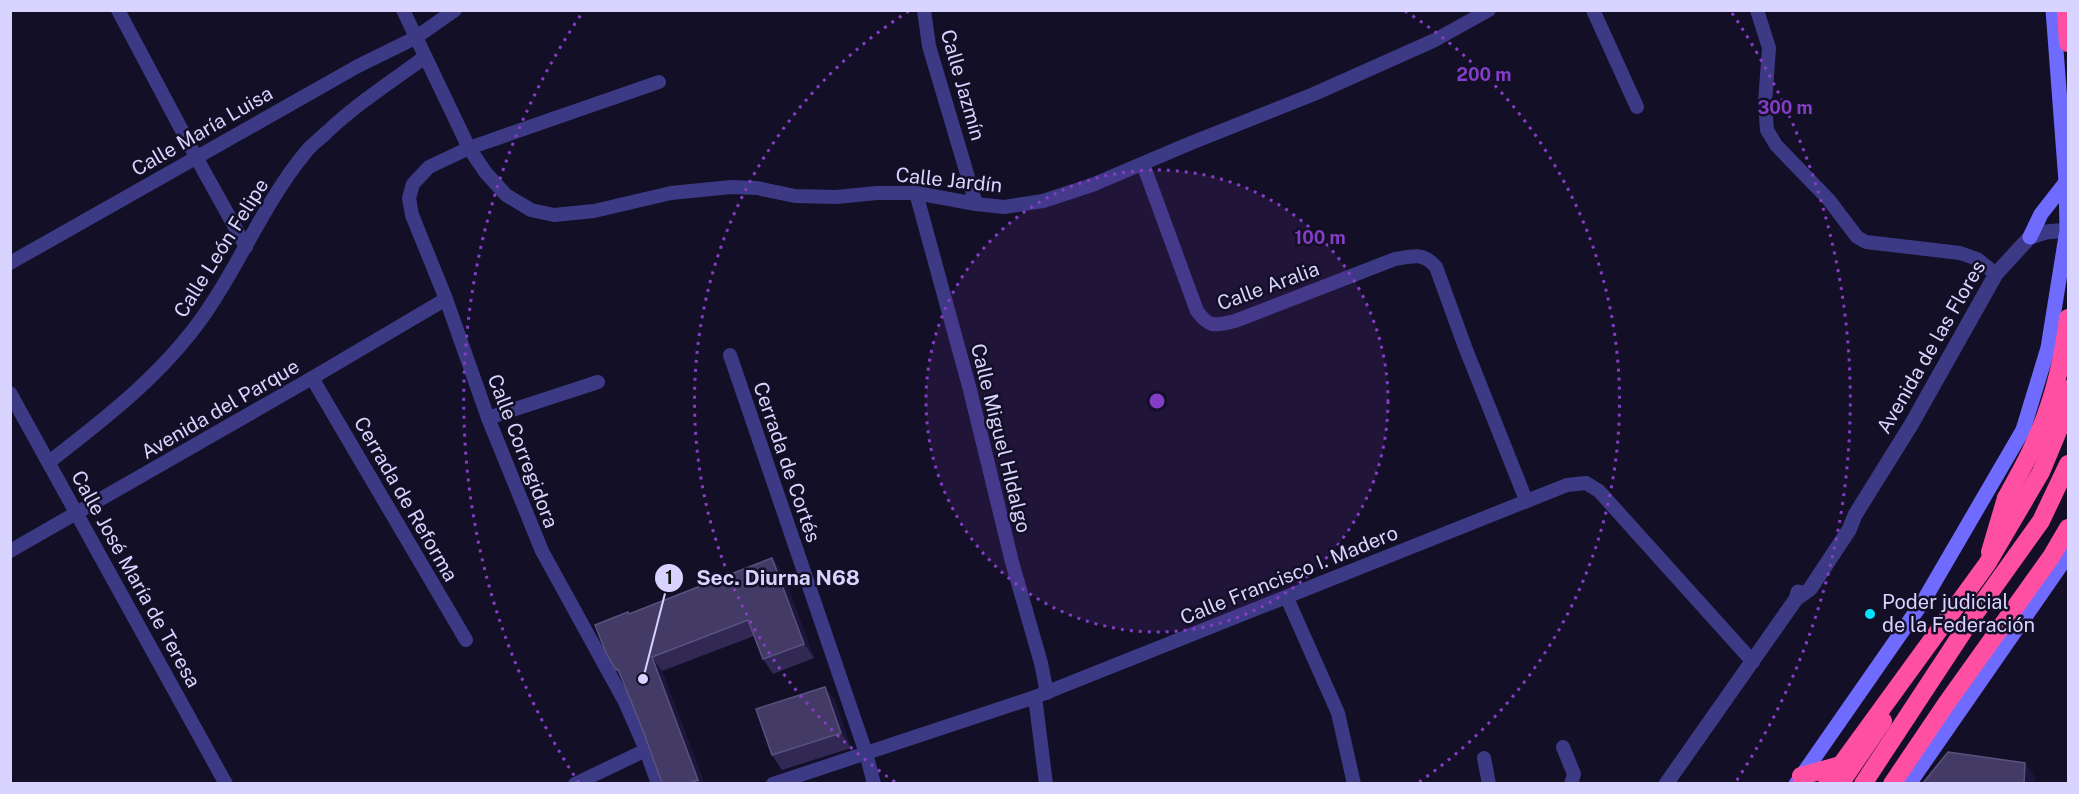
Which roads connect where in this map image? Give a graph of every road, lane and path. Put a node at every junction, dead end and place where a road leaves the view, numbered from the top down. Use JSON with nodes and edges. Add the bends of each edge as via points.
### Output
{"nodes":[{"id":1,"x":118,"y":10,"type":"edge"},
{"id":2,"x":403,"y":10,"type":"edge"},
{"id":3,"x":455,"y":10,"type":"edge"},
{"id":4,"x":924,"y":10,"type":"edge"},
{"id":5,"x":1489,"y":10,"type":"edge"},
{"id":6,"x":1593,"y":10,"type":"edge"},
{"id":7,"x":1757,"y":10,"type":"edge"},
{"id":8,"x":2054,"y":10,"type":"edge"},
{"id":9,"x":2066,"y":10,"type":"edge"},
{"id":10,"x":415,"y":38,"type":"junction"},
{"id":11,"x":2068,"y":43,"type":"edge"},
{"id":12,"x":425,"y":57,"type":"junction"},
{"id":13,"x":660,"y":82,"type":"dead end"},
{"id":14,"x":1637,"y":107,"type":"dead end"},
{"id":15,"x":469,"y":148,"type":"junction"},
{"id":16,"x":196,"y":157,"type":"junction"},
{"id":17,"x":1143,"y":164,"type":"junction"},
{"id":18,"x":2066,"y":182,"type":"junction"},
{"id":19,"x":916,"y":193,"type":"junction"},
{"id":20,"x":976,"y":204,"type":"junction"},
{"id":21,"x":2068,"y":230,"type":"edge"},
{"id":22,"x":2030,"y":237,"type":"junction"},
{"id":23,"x":246,"y":247,"type":"junction"},
{"id":24,"x":10,"y":263,"type":"edge"},
{"id":25,"x":1996,"y":274,"type":"junction"},
{"id":26,"x":446,"y":299,"type":"junction"},
{"id":27,"x":2068,"y":318,"type":"edge"},
{"id":28,"x":2068,"y":329,"type":"edge"},
{"id":29,"x":2048,"y":348,"type":"junction"},
{"id":30,"x":2068,"y":350,"type":"edge"},
{"id":31,"x":729,"y":355,"type":"dead end"},
{"id":32,"x":312,"y":378,"type":"junction"},
{"id":33,"x":598,"y":382,"type":"dead end"},
{"id":34,"x":2068,"y":389,"type":"edge"},
{"id":35,"x":10,"y":393,"type":"edge"},
{"id":36,"x":2068,"y":407,"type":"edge"},
{"id":37,"x":488,"y":418,"type":"junction"},
{"id":38,"x":49,"y":462,"type":"junction"},
{"id":39,"x":2068,"y":464,"type":"edge"},
{"id":40,"x":1526,"y":500,"type":"junction"},
{"id":41,"x":78,"y":513,"type":"junction"},
{"id":42,"x":2068,"y":528,"type":"edge"},
{"id":43,"x":10,"y":551,"type":"edge"},
{"id":44,"x":2068,"y":555,"type":"edge"},
{"id":45,"x":1987,"y":564,"type":"junction"},
{"id":46,"x":1287,"y":598,"type":"junction"},
{"id":47,"x":466,"y":640,"type":"dead end"},
{"id":48,"x":1753,"y":662,"type":"junction"},
{"id":49,"x":1041,"y":695,"type":"junction"},
{"id":50,"x":1563,"y":747,"type":"dead end"},
{"id":51,"x":646,"y":750,"type":"junction"},
{"id":52,"x":866,"y":753,"type":"junction"},
{"id":53,"x":1484,"y":758,"type":"dead end"},
{"id":54,"x":1856,"y":760,"type":"junction"},
{"id":55,"x":1799,"y":780,"type":"edge"},
{"id":56,"x":226,"y":783,"type":"edge"},
{"id":57,"x":575,"y":783,"type":"edge"},
{"id":58,"x":658,"y":783,"type":"edge"},
{"id":59,"x":773,"y":783,"type":"edge"},
{"id":60,"x":874,"y":783,"type":"edge"},
{"id":61,"x":1046,"y":783,"type":"edge"},
{"id":62,"x":1354,"y":783,"type":"edge"},
{"id":63,"x":1489,"y":783,"type":"edge"},
{"id":64,"x":1572,"y":783,"type":"edge"},
{"id":65,"x":1666,"y":783,"type":"edge"},
{"id":66,"x":1827,"y":783,"type":"edge"},
{"id":67,"x":1840,"y":783,"type":"edge"},
{"id":68,"x":1863,"y":783,"type":"edge"},
{"id":69,"x":1892,"y":783,"type":"edge"},
{"id":70,"x":1909,"y":783,"type":"edge"}],
"edges":[{"from":1,"to":16,"type":"street"},
{"from":2,"to":10,"type":"street","name":"Calle Jardín"},
{"from":3,"to":10,"type":"street"},
{"from":4,"to":20,"type":"street","name":"Calle Jazmín","via":[[929,45]]},
{"from":5,"to":17,"type":"street","name":"Calle Jardín","via":[[1435,40],[1314,94]]},
{"from":6,"to":14,"type":"street"},
{"from":7,"to":25,"type":"street","via":[[1769,48],[1767,130],[1857,237],[1866,242],[1960,253],[1977,259]]},
{"from":8,"to":18,"type":"main road"},
{"from":9,"to":11,"type":"highway"},
{"from":10,"to":12,"type":"street","name":"Calle Jardín"},
{"from":10,"to":16,"type":"street","name":"Calle María Luisa"},
{"from":12,"to":15,"type":"street","name":"Calle Jardín"},
{"from":12,"to":23,"type":"street","name":"Calle León Felipe","via":[[350,111],[306,152]]},
{"from":13,"to":15,"type":"street"},
{"from":15,"to":19,"type":"street","name":"Calle Jardín","via":[[506,195],[531,210],[554,215],[594,211],[671,193],[731,187],[795,196]]},
{"from":15,"to":26,"type":"street","name":"Calle Corregidora","via":[[429,167],[413,184],[409,198],[412,215]]},
{"from":16,"to":23,"type":"street"},
{"from":16,"to":24,"type":"street","name":"Calle María Luisa"},
{"from":17,"to":20,"type":"street","name":"Calle Jardín","via":[[1043,201],[1004,207]]},
{"from":17,"to":40,"type":"street","name":"Calle Aralia","via":[[1197,311],[1204,322],[1214,326],[1395,259],[1428,258],[1436,267]]},
{"from":18,"to":21,"type":"main road"},
{"from":18,"to":22,"type":"main road","via":[[2041,214]]},
{"from":19,"to":20,"type":"street","name":"Calle Jardín"},
{"from":19,"to":49,"type":"street","name":"Calle Miguel HIdalgo","via":[[1041,663]]},
{"from":21,"to":22,"type":"street"},
{"from":21,"to":29,"type":"main road"},
{"from":22,"to":25,"type":"street","name":"Avenida de las Flores"},
{"from":23,"to":38,"type":"street","name":"Calle León Felipe","via":[[189,337],[97,426]]},
{"from":25,"to":48,"type":"street","name":"Avenida de las Flores","via":[[1849,530],[1810,589],[1796,599]]},
{"from":26,"to":32,"type":"street","name":"Avenida del Parque"},
{"from":26,"to":37,"type":"street","name":"Calle Corregidora"},
{"from":27,"to":45,"type":"highway","bridge":true,"via":[[2064,352],[2050,400],[2034,443],[2006,498]]},
{"from":28,"to":29,"type":"main road"},
{"from":29,"to":30,"type":"main road"},
{"from":29,"to":55,"type":"main road","via":[[2024,430],[1986,496],[1924,600]]},
{"from":31,"to":52,"type":"street","name":"Cerrada de Cortés"},
{"from":32,"to":41,"type":"street","name":"Avenida del Parque"},
{"from":32,"to":47,"type":"street","name":"Cerrada de Reforma"},
{"from":33,"to":37,"type":"street"},
{"from":34,"to":54,"type":"highway","via":[[2056,437],[2024,509],[1963,607]]},
{"from":35,"to":38,"type":"street","name":"Calle José María de Teresa"},
{"from":36,"to":45,"type":"highway","bridge":true,"via":[[2041,472]]},
{"from":37,"to":51,"type":"street","name":"Calle Corregidora","via":[[542,551],[625,702]]},
{"from":38,"to":41,"type":"street","name":"Calle José María de Teresa"},
{"from":39,"to":68,"type":"highway","via":[[2041,521]]},
{"from":40,"to":46,"type":"street","name":"Calle Francisco I. Madero"},
{"from":40,"to":48,"type":"street","name":"Calle Francisco I. Madero","via":[[1567,485],[1586,483],[1599,491]]},
{"from":41,"to":43,"type":"street","name":"Avenida del Parque"},
{"from":41,"to":56,"type":"street","name":"Calle José María de Teresa"},
{"from":42,"to":69,"type":"highway"},
{"from":44,"to":70,"type":"main road"},
{"from":45,"to":66,"type":"highway","bridge":true},
{"from":46,"to":49,"type":"street","name":"Calle Francisco I. Madero"},
{"from":46,"to":62,"type":"street","via":[[1338,713]]},
{"from":48,"to":65,"type":"street","name":"Avenida de las Flores"},
{"from":49,"to":52,"type":"street","name":"Calle Francisco I. Madero"},
{"from":49,"to":61,"type":"street","name":"Calle Miguel HIdalgo"},
{"from":50,"to":64,"type":"street","via":[[1574,774]]},
{"from":51,"to":57,"type":"street"},
{"from":51,"to":58,"type":"street","name":"Calle Corregidora"},
{"from":52,"to":59,"type":"street","name":"Calle Francisco I. Madero"},
{"from":52,"to":60,"type":"street","name":"Cerrada de Cortés"},
{"from":53,"to":63,"type":"street"},
{"from":54,"to":55,"type":"highway"},
{"from":54,"to":67,"type":"highway"}]}
